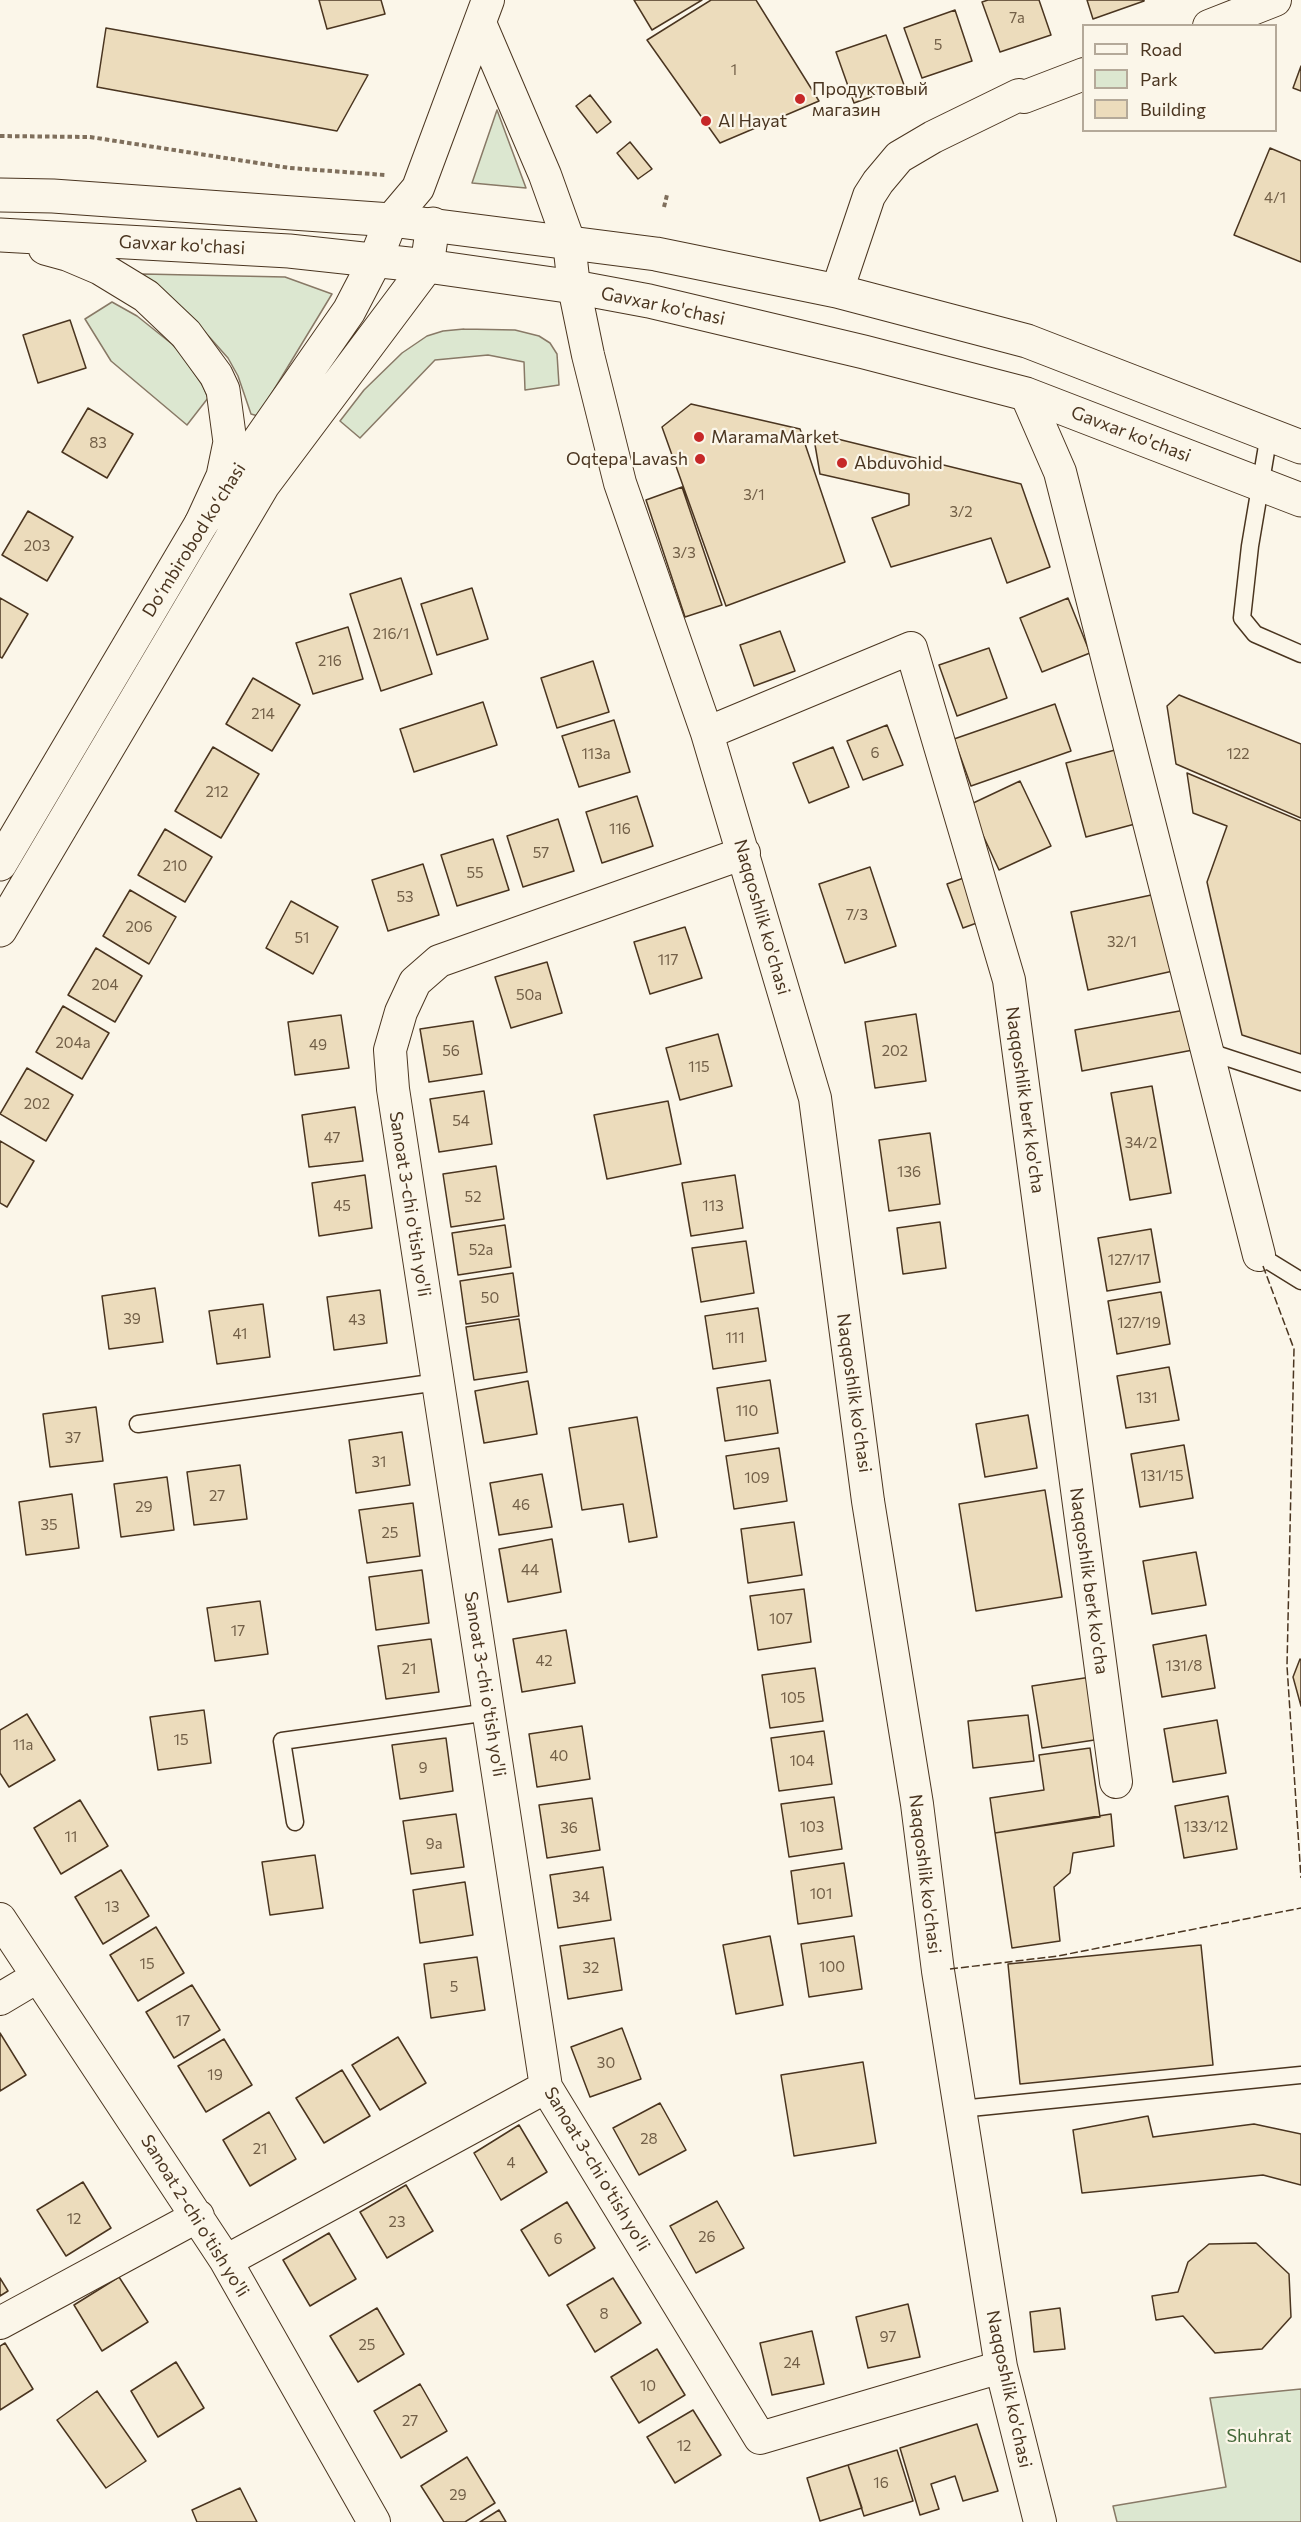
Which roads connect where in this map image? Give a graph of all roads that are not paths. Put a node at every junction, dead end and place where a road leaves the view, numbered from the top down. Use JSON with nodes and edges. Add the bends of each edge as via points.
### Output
{"nodes":[{"id":1,"x":1275,"y":0,"type":"edge"},
{"id":2,"x":484,"y":11,"type":"edge"},
{"id":3,"x":1214,"y":24,"type":"edge"},
{"id":4,"x":1082,"y":74,"type":"edge"},
{"id":5,"x":420,"y":183,"type":"junction"},
{"id":6,"x":0,"y":195,"type":"edge"},
{"id":7,"x":391,"y":220,"type":"junction"},
{"id":8,"x":433,"y":224,"type":"junction"},
{"id":9,"x":0,"y":236,"type":"edge"},
{"id":10,"x":569,"y":242,"type":"junction"},
{"id":11,"x":375,"y":261,"type":"junction"},
{"id":12,"x":427,"y":266,"type":"junction"},
{"id":13,"x":574,"y":287,"type":"junction"},
{"id":14,"x":837,"y":291,"type":"junction"},
{"id":15,"x":1026,"y":394,"type":"junction"},
{"id":16,"x":1269,"y":435,"type":"junction"},
{"id":17,"x":1301,"y":447,"type":"edge"},
{"id":18,"x":1261,"y":484,"type":"junction"},
{"id":19,"x":1301,"y":500,"type":"edge"},
{"id":20,"x":201,"y":524,"type":"junction"},
{"id":21,"x":1301,"y":654,"type":"edge"},
{"id":22,"x":707,"y":733,"type":"junction"},
{"id":23,"x":744,"y":853,"type":"junction"},
{"id":24,"x":0,"y":864,"type":"edge"},
{"id":25,"x":0,"y":930,"type":"edge"},
{"id":26,"x":1207,"y":1050,"type":"junction"},
{"id":27,"x":1301,"y":1082,"type":"edge"},
{"id":28,"x":1259,"y":1255,"type":"joint"},
{"id":29,"x":1301,"y":1281,"type":"edge"},
{"id":30,"x":438,"y":1382,"type":"junction"},
{"id":31,"x":138,"y":1424,"type":"dead end"},
{"id":32,"x":489,"y":1712,"type":"junction"},
{"id":33,"x":1116,"y":1782,"type":"dead end"},
{"id":34,"x":295,"y":1822,"type":"dead end"},
{"id":35,"x":0,"y":1919,"type":"edge"},
{"id":36,"x":37,"y":1977,"type":"junction"},
{"id":37,"x":0,"y":1999,"type":"edge"},
{"id":38,"x":1301,"y":2075,"type":"edge"},
{"id":39,"x":546,"y":2087,"type":"junction"},
{"id":40,"x":960,"y":2109,"type":"junction"},
{"id":41,"x":198,"y":2216,"type":"junction"},
{"id":42,"x":226,"y":2260,"type":"junction"},
{"id":43,"x":0,"y":2323,"type":"edge"},
{"id":44,"x":1000,"y":2367,"type":"junction"},
{"id":45,"x":374,"y":2522,"type":"edge"},
{"id":46,"x":1040,"y":2522,"type":"edge"}],
"edges":[{"from":1,"to":3,"type":"street"},
{"from":2,"to":5,"type":"street"},
{"from":2,"to":10,"type":"street","name":"Naqqoshlik ko'chasi"},
{"from":4,"to":14,"type":"street","via":[[1024,97],[1019,95],[933,136],[899,157],[866,204]]},
{"from":5,"to":7,"type":"street"},
{"from":5,"to":8,"type":"street"},
{"from":6,"to":7,"type":"main road"},
{"from":7,"to":8,"type":"main road"},
{"from":7,"to":11,"type":"main road","name":"Doʻmbirobod koʻchasi"},
{"from":8,"to":10,"type":"main road"},
{"from":8,"to":12,"type":"main road"},
{"from":9,"to":11,"type":"main road","name":"Gavxar ko'chasi","via":[[289,251]]},
{"from":9,"to":20,"type":"main road","via":[[67,254],[116,276],[159,307],[207,361],[223,390],[230,442],[223,476]]},
{"from":10,"to":13,"type":"street","name":"Naqqoshlik ko'chasi"},
{"from":10,"to":14,"type":"main road","via":[[656,254]]},
{"from":11,"to":12,"type":"main road","name":"Gavxar ko'chasi"},
{"from":11,"to":20,"type":"main road","name":"Doʻmbirobod koʻchasi","via":[[349,310]]},
{"from":12,"to":13,"type":"main road","name":"Gavxar ko'chasi"},
{"from":12,"to":25,"type":"main road","name":"Doʻmbirobod koʻchasi","via":[[262,485]]},
{"from":13,"to":15,"type":"main road","name":"Gavxar ko'chasi","via":[[841,346]]},
{"from":13,"to":22,"type":"street","name":"Naqqoshlik ko'chasi","via":[[620,483]]},
{"from":14,"to":16,"type":"main road","via":[[1027,341]]},
{"from":15,"to":18,"type":"main road","name":"Gavxar ko'chasi"},
{"from":15,"to":26,"type":"street","via":[[1060,472]]},
{"from":16,"to":17,"type":"main road"},
{"from":16,"to":18,"type":"lane"},
{"from":18,"to":19,"type":"main road","name":"Gavxar ko'chasi"},
{"from":18,"to":21,"type":"lane","via":[[1242,618],[1255,634]]},
{"from":20,"to":24,"type":"main road","name":"Doʻmbirobod koʻchasi"},
{"from":22,"to":23,"type":"street","name":"Naqqoshlik ko'chasi"},
{"from":22,"to":33,"type":"street","name":"Naqqoshlik berk ko'cha","via":[[911,648],[1009,980]]},
{"from":23,"to":30,"type":"street","name":"Sanoat 3-chi o'tish yo'li","via":[[439,961],[415,982],[390,1050]]},
{"from":23,"to":40,"type":"street","name":"Naqqoshlik ko'chasi","via":[[815,1098],[868,1501],[917,1804]]},
{"from":26,"to":27,"type":"lane"},
{"from":26,"to":28,"type":"street"},
{"from":28,"to":29,"type":"lane"},
{"from":30,"to":31,"type":"lane"},
{"from":30,"to":32,"type":"street","name":"Sanoat 3-chi o'tish yo'li"},
{"from":32,"to":34,"type":"lane","via":[[282,1741]]},
{"from":32,"to":39,"type":"street","name":"Sanoat 3-chi o'tish yo'li"},
{"from":35,"to":36,"type":"street","name":"Sanoat 2-chi o'tish yo'li"},
{"from":36,"to":37,"type":"street"},
{"from":36,"to":41,"type":"street","name":"Sanoat 2-chi o'tish yo'li"},
{"from":38,"to":40,"type":"lane"},
{"from":39,"to":42,"type":"street"},
{"from":39,"to":44,"type":"street","name":"Sanoat 3-chi o'tish yo'li","via":[[760,2438]]},
{"from":40,"to":44,"type":"street","name":"Naqqoshlik ko'chasi"},
{"from":41,"to":42,"type":"street","name":"Sanoat 2-chi o'tish yo'li"},
{"from":41,"to":43,"type":"street"},
{"from":42,"to":45,"type":"street","name":"Sanoat 2-chi o'tish yo'li"},
{"from":44,"to":46,"type":"street","name":"Naqqoshlik ko'chasi"}]}
